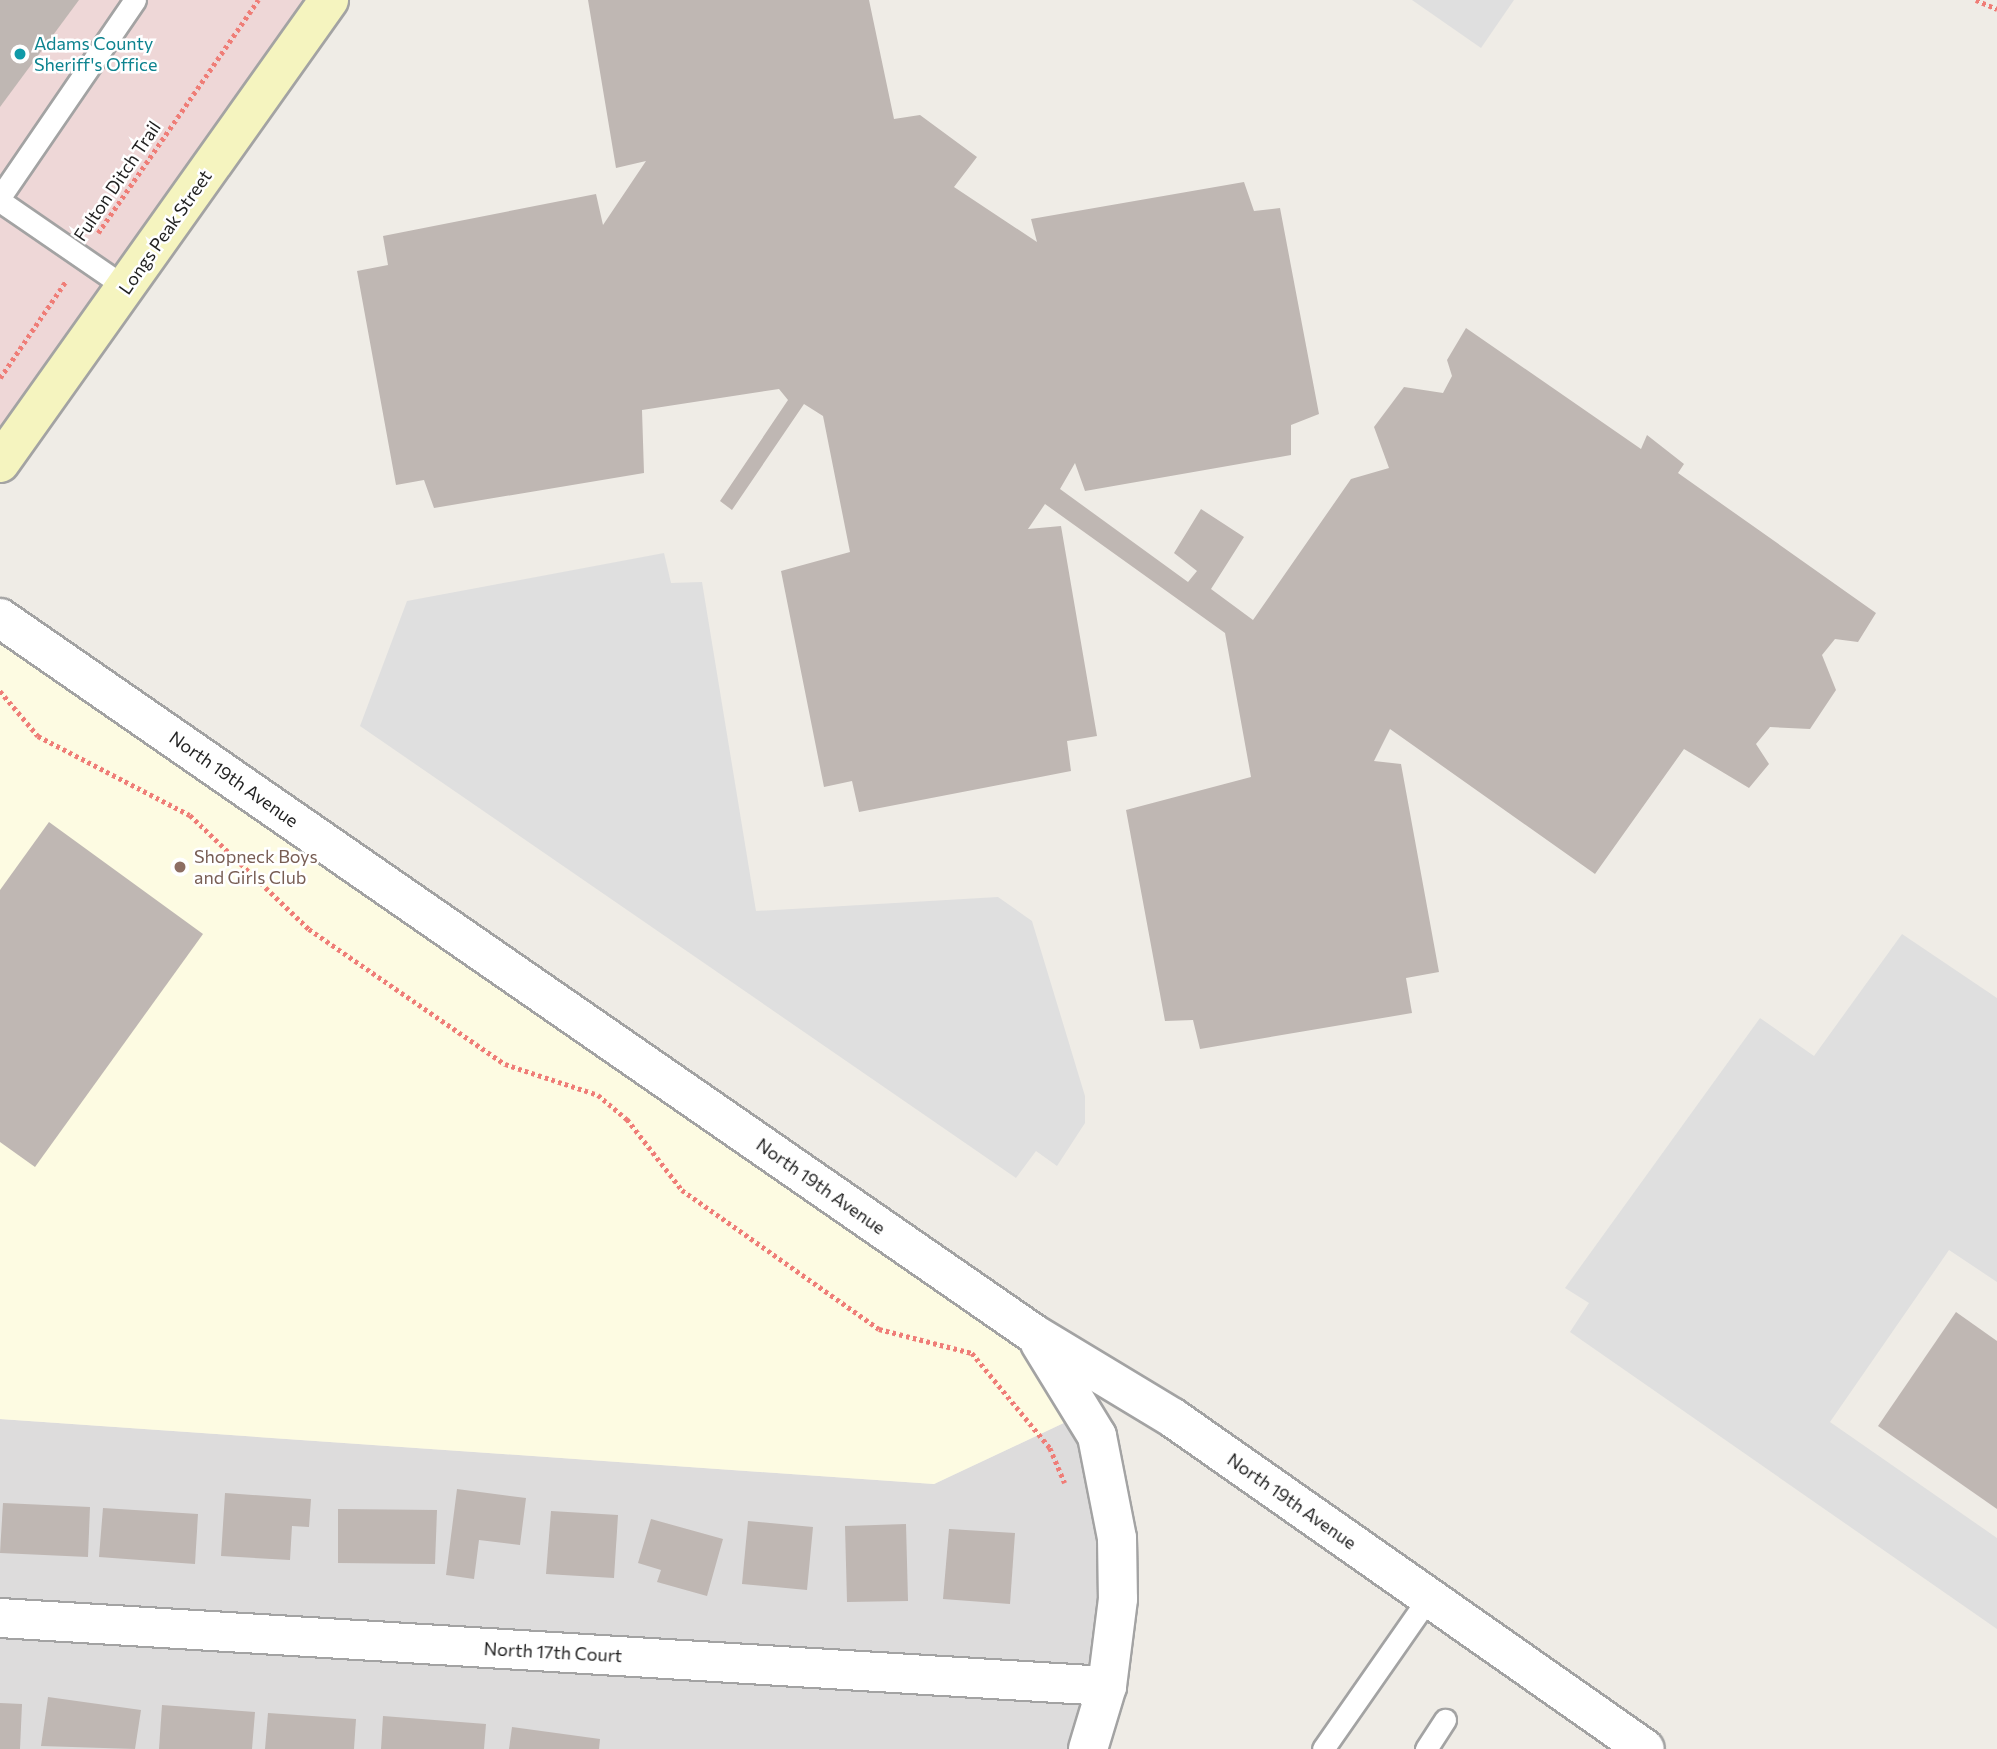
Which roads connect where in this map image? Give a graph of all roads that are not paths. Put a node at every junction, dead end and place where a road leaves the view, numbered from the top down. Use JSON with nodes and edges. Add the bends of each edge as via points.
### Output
{"nodes":[{"id":1,"x":135,"y":0,"type":"edge"},
{"id":2,"x":330,"y":0,"type":"edge"},
{"id":3,"x":0,"y":199,"type":"edge"},
{"id":4,"x":125,"y":287,"type":"junction"},
{"id":5,"x":0,"y":463,"type":"edge"},
{"id":6,"x":0,"y":618,"type":"edge"},
{"id":7,"x":1034,"y":1334,"type":"junction"},
{"id":8,"x":1429,"y":1597,"type":"junction"},
{"id":9,"x":0,"y":1618,"type":"edge"},
{"id":10,"x":1107,"y":1686,"type":"junction"},
{"id":11,"x":1445,"y":1720,"type":"dead end"},
{"id":12,"x":1088,"y":1749,"type":"edge"},
{"id":13,"x":1323,"y":1749,"type":"edge"},
{"id":14,"x":1426,"y":1749,"type":"edge"},
{"id":15,"x":1645,"y":1749,"type":"edge"}],
"edges":[{"from":1,"to":3,"type":"lane"},
{"from":2,"to":4,"type":"street","name":"Longs Peak Street"},
{"from":3,"to":4,"type":"lane"},
{"from":4,"to":5,"type":"street","name":"Longs Peak Street"},
{"from":6,"to":7,"type":"street","name":"North 19th Avenue"},
{"from":7,"to":8,"type":"street","name":"North 19th Avenue","via":[[1173,1418]]},
{"from":7,"to":10,"type":"street","via":[[1087,1412],[1103,1458],[1117,1538],[1118,1599]]},
{"from":8,"to":13,"type":"lane"},
{"from":8,"to":15,"type":"street","name":"North 19th Avenue"},
{"from":9,"to":10,"type":"street","name":"North 17th Court"},
{"from":10,"to":12,"type":"street"},
{"from":11,"to":14,"type":"lane"}]}
